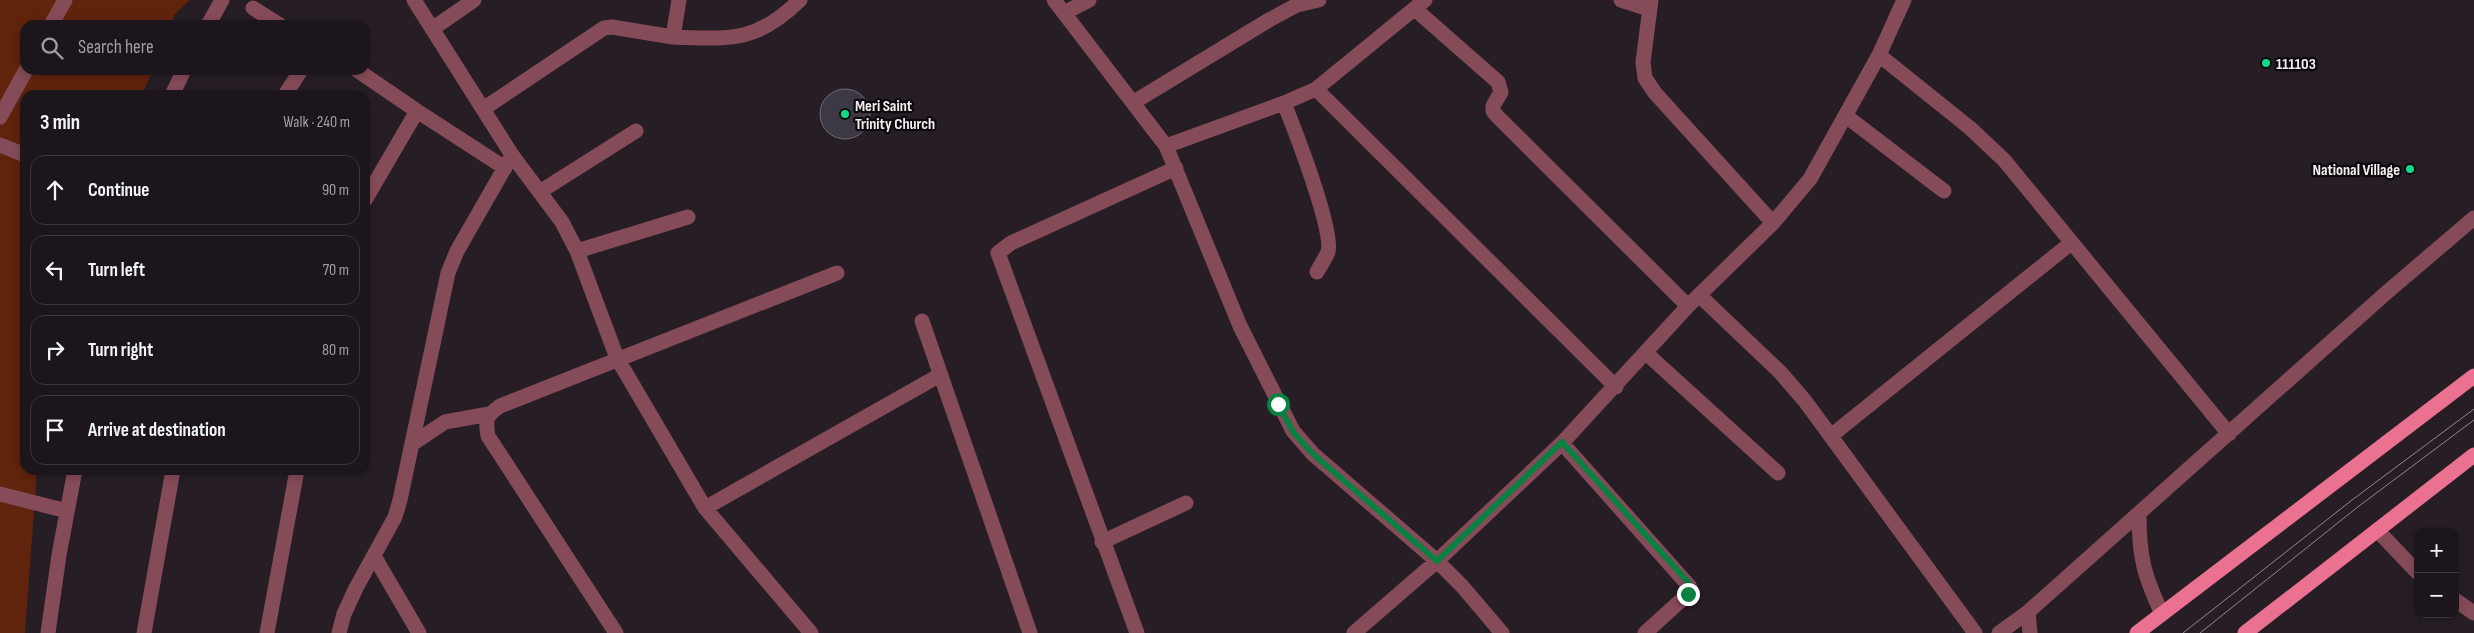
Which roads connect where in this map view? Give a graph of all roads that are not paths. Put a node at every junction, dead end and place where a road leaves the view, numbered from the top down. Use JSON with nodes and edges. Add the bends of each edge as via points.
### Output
{"nodes":[{"id":1,"x":65,"y":0,"type":"edge"},
{"id":2,"x":222,"y":0,"type":"edge"},
{"id":3,"x":414,"y":0,"type":"edge"},
{"id":4,"x":474,"y":0,"type":"edge"},
{"id":5,"x":680,"y":0,"type":"edge"},
{"id":6,"x":800,"y":0,"type":"edge"},
{"id":7,"x":1054,"y":0,"type":"edge"},
{"id":8,"x":1089,"y":0,"type":"edge"},
{"id":9,"x":1319,"y":0,"type":"edge"},
{"id":10,"x":1621,"y":0,"type":"edge"},
{"id":11,"x":1904,"y":0,"type":"edge"},
{"id":12,"x":1650,"y":4,"type":"edge"},
{"id":13,"x":1420,"y":5,"type":"edge"},
{"id":14,"x":253,"y":8,"type":"dead end"},
{"id":15,"x":1064,"y":13,"type":"junction"},
{"id":16,"x":54,"y":20,"type":"edge"},
{"id":17,"x":211,"y":20,"type":"edge"},
{"id":18,"x":272,"y":20,"type":"edge"},
{"id":19,"x":432,"y":29,"type":"junction"},
{"id":20,"x":673,"y":37,"type":"junction"},
{"id":21,"x":1879,"y":55,"type":"junction"},
{"id":22,"x":23,"y":75,"type":"edge"},
{"id":23,"x":182,"y":75,"type":"edge"},
{"id":24,"x":297,"y":75,"type":"edge"},
{"id":25,"x":364,"y":75,"type":"edge"},
{"id":26,"x":1316,"y":89,"type":"junction"},
{"id":27,"x":174,"y":90,"type":"edge"},
{"id":28,"x":288,"y":90,"type":"edge"},
{"id":29,"x":1134,"y":102,"type":"junction"},
{"id":30,"x":1284,"y":103,"type":"junction"},
{"id":31,"x":483,"y":109,"type":"junction"},
{"id":32,"x":417,"y":111,"type":"junction"},
{"id":33,"x":1846,"y":116,"type":"junction"},
{"id":34,"x":0,"y":117,"type":"edge"},
{"id":35,"x":636,"y":130,"type":"dead end"},
{"id":36,"x":0,"y":145,"type":"edge"},
{"id":37,"x":1166,"y":146,"type":"junction"},
{"id":38,"x":20,"y":153,"type":"edge"},
{"id":39,"x":508,"y":162,"type":"junction"},
{"id":40,"x":1176,"y":168,"type":"junction"},
{"id":41,"x":370,"y":191,"type":"edge"},
{"id":42,"x":541,"y":191,"type":"junction"},
{"id":43,"x":1944,"y":191,"type":"dead end"},
{"id":44,"x":688,"y":217,"type":"dead end"},
{"id":45,"x":2474,"y":218,"type":"edge"},
{"id":46,"x":1774,"y":223,"type":"junction"},
{"id":47,"x":2071,"y":243,"type":"junction"},
{"id":48,"x":577,"y":251,"type":"junction"},
{"id":49,"x":1317,"y":272,"type":"dead end"},
{"id":50,"x":836,"y":273,"type":"dead end"},
{"id":51,"x":1699,"y":295,"type":"junction"},
{"id":52,"x":1688,"y":306,"type":"junction"},
{"id":53,"x":922,"y":321,"type":"dead end"},
{"id":54,"x":1646,"y":353,"type":"junction"},
{"id":55,"x":617,"y":358,"type":"junction"},
{"id":56,"x":940,"y":376,"type":"junction"},
{"id":57,"x":2474,"y":376,"type":"edge"},
{"id":58,"x":1616,"y":387,"type":"junction"},
{"id":59,"x":488,"y":414,"type":"junction"},
{"id":60,"x":2229,"y":434,"type":"junction"},
{"id":61,"x":1832,"y":435,"type":"junction"},
{"id":62,"x":1562,"y":442,"type":"junction"},
{"id":63,"x":412,"y":444,"type":"junction"},
{"id":64,"x":2471,"y":461,"type":"edge"},
{"id":65,"x":1778,"y":473,"type":"dead end"},
{"id":66,"x":73,"y":475,"type":"edge"},
{"id":67,"x":172,"y":475,"type":"edge"},
{"id":68,"x":296,"y":475,"type":"edge"},
{"id":69,"x":0,"y":494,"type":"edge"},
{"id":70,"x":1186,"y":503,"type":"dead end"},
{"id":71,"x":705,"y":508,"type":"junction"},
{"id":72,"x":67,"y":511,"type":"junction"},
{"id":73,"x":2139,"y":514,"type":"junction"},
{"id":74,"x":2377,"y":530,"type":"junction"},
{"id":75,"x":1102,"y":542,"type":"junction"},
{"id":76,"x":374,"y":556,"type":"junction"},
{"id":77,"x":1437,"y":561,"type":"junction"},
{"id":78,"x":2414,"y":569,"type":"edge"},
{"id":79,"x":2459,"y":603,"type":"edge"},
{"id":80,"x":2028,"y":612,"type":"junction"},
{"id":81,"x":2474,"y":613,"type":"edge"},
{"id":82,"x":2162,"y":614,"type":"junction"},
{"id":83,"x":808,"y":632,"type":"edge"},
{"id":84,"x":48,"y":633,"type":"edge"},
{"id":85,"x":144,"y":633,"type":"edge"},
{"id":86,"x":267,"y":633,"type":"edge"},
{"id":87,"x":339,"y":633,"type":"edge"},
{"id":88,"x":419,"y":633,"type":"edge"},
{"id":89,"x":616,"y":633,"type":"edge"},
{"id":90,"x":1030,"y":633,"type":"edge"},
{"id":91,"x":1137,"y":633,"type":"edge"},
{"id":92,"x":1354,"y":633,"type":"edge"},
{"id":93,"x":1502,"y":633,"type":"edge"},
{"id":94,"x":1645,"y":633,"type":"edge"},
{"id":95,"x":1975,"y":633,"type":"edge"},
{"id":96,"x":1999,"y":633,"type":"edge"},
{"id":97,"x":2030,"y":633,"type":"edge"},
{"id":98,"x":2137,"y":633,"type":"edge"},
{"id":99,"x":2246,"y":633,"type":"edge"}],
"edges":[{"from":1,"to":16,"type":"street"},
{"from":2,"to":17,"type":"street"},
{"from":3,"to":19,"type":"street"},
{"from":4,"to":19,"type":"street"},
{"from":5,"to":20,"type":"street"},
{"from":6,"to":20,"type":"street","via":[[774,22],[743,36],[731,39]]},
{"from":7,"to":15,"type":"street"},
{"from":8,"to":15,"type":"street"},
{"from":9,"to":29,"type":"street","via":[[1297,5],[1269,20]]},
{"from":10,"to":12,"type":"street"},
{"from":11,"to":21,"type":"street"},
{"from":12,"to":46,"type":"street","via":[[1643,62],[1645,78]]},
{"from":13,"to":26,"type":"street"},
{"from":13,"to":52,"type":"street","via":[[1498,82],[1501,92],[1493,106],[1497,116]]},
{"from":14,"to":18,"type":"street"},
{"from":15,"to":29,"type":"street"},
{"from":19,"to":31,"type":"street"},
{"from":20,"to":31,"type":"street","via":[[604,28]]},
{"from":21,"to":33,"type":"street"},
{"from":21,"to":47,"type":"street","via":[[1970,128],[2004,160]]},
{"from":22,"to":34,"type":"street"},
{"from":23,"to":27,"type":"street"},
{"from":24,"to":28,"type":"street"},
{"from":25,"to":32,"type":"street"},
{"from":26,"to":30,"type":"street"},
{"from":26,"to":58,"type":"street"},
{"from":29,"to":37,"type":"street"},
{"from":30,"to":37,"type":"street"},
{"from":30,"to":49,"type":"street","via":[[1306,158],[1327,235],[1328,251]]},
{"from":31,"to":39,"type":"street"},
{"from":32,"to":39,"type":"street"},
{"from":32,"to":41,"type":"street"},
{"from":33,"to":43,"type":"street"},
{"from":33,"to":46,"type":"street","via":[[1810,179]]},
{"from":35,"to":42,"type":"street"},
{"from":36,"to":38,"type":"street"},
{"from":37,"to":40,"type":"street"},
{"from":39,"to":42,"type":"street"},
{"from":39,"to":63,"type":"street","via":[[448,273]]},
{"from":40,"to":75,"type":"street","via":[[1011,242],[998,253]]},
{"from":40,"to":77,"type":"street","via":[[1240,326],[1293,432],[1313,454]]},
{"from":42,"to":48,"type":"street"},
{"from":44,"to":48,"type":"street"},
{"from":45,"to":60,"type":"street"},
{"from":46,"to":51,"type":"street"},
{"from":47,"to":60,"type":"street"},
{"from":47,"to":61,"type":"street"},
{"from":48,"to":55,"type":"street"},
{"from":50,"to":55,"type":"street"},
{"from":51,"to":52,"type":"street"},
{"from":51,"to":61,"type":"street","via":[[1780,372]]},
{"from":52,"to":54,"type":"street"},
{"from":53,"to":56,"type":"street"},
{"from":54,"to":58,"type":"street"},
{"from":54,"to":65,"type":"street"},
{"from":55,"to":59,"type":"street","via":[[500,406]]},
{"from":55,"to":71,"type":"street"},
{"from":56,"to":71,"type":"street"},
{"from":56,"to":90,"type":"street"},
{"from":57,"to":82,"type":"main road"},
{"from":58,"to":62,"type":"street"},
{"from":59,"to":63,"type":"street","via":[[445,422]]},
{"from":59,"to":89,"type":"street","via":[[488,436]]},
{"from":60,"to":73,"type":"street"},
{"from":61,"to":95,"type":"street"},
{"from":62,"to":77,"type":"street"},
{"from":62,"to":94,"type":"street","via":[[1690,587],[1688,594]]},
{"from":63,"to":76,"type":"street","via":[[395,517]]},
{"from":64,"to":74,"type":"main road"},
{"from":66,"to":72,"type":"street"},
{"from":67,"to":85,"type":"street"},
{"from":68,"to":86,"type":"street"},
{"from":69,"to":72,"type":"street"},
{"from":70,"to":75,"type":"street"},
{"from":71,"to":83,"type":"street"},
{"from":72,"to":84,"type":"street"},
{"from":73,"to":80,"type":"street"},
{"from":73,"to":82,"type":"street","via":[[2144,575]]},
{"from":74,"to":78,"type":"street"},
{"from":74,"to":99,"type":"main road"},
{"from":75,"to":91,"type":"street"},
{"from":76,"to":87,"type":"street","via":[[348,606]]},
{"from":76,"to":88,"type":"street"},
{"from":77,"to":92,"type":"street"},
{"from":77,"to":93,"type":"street"},
{"from":79,"to":81,"type":"street"},
{"from":80,"to":96,"type":"street"},
{"from":80,"to":97,"type":"street"},
{"from":82,"to":98,"type":"main road"}]}
